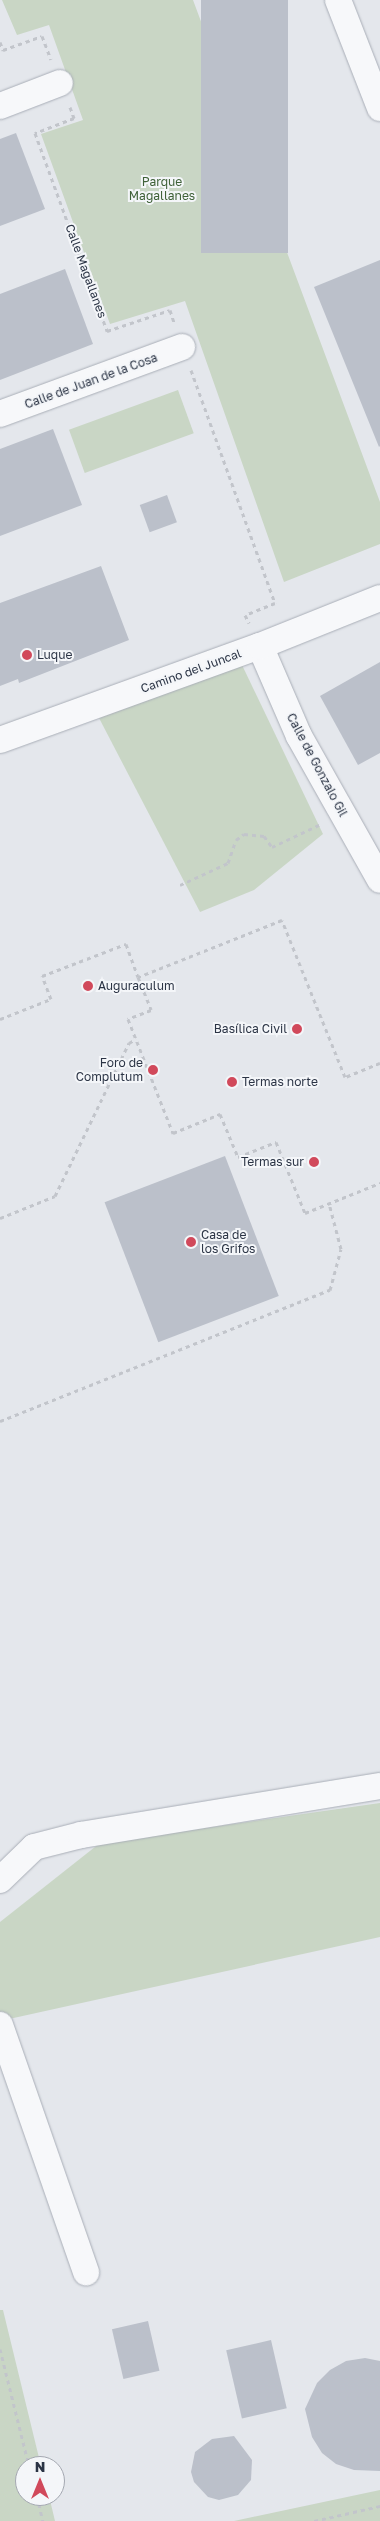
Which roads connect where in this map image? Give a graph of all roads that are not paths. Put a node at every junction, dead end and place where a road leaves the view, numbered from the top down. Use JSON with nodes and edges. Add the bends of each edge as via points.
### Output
{"nodes":[{"id":1,"x":338,"y":0,"type":"edge"},
{"id":2,"x":60,"y":83,"type":"road end"},
{"id":3,"x":0,"y":106,"type":"edge"},
{"id":4,"x":380,"y":108,"type":"edge"},
{"id":5,"x":182,"y":347,"type":"road end"},
{"id":6,"x":0,"y":414,"type":"edge"},
{"id":7,"x":380,"y":598,"type":"edge"},
{"id":8,"x":260,"y":646,"type":"junction"},
{"id":9,"x":0,"y":740,"type":"edge"},
{"id":10,"x":380,"y":880,"type":"edge"},
{"id":11,"x":380,"y":1786,"type":"edge"},
{"id":12,"x":0,"y":1880,"type":"edge"},
{"id":13,"x":0,"y":2025,"type":"edge"},
{"id":14,"x":86,"y":2272,"type":"dead end"}],
"edges":[{"from":1,"to":4,"type":"street"},
{"from":2,"to":3,"type":"street"},
{"from":5,"to":6,"type":"street","name":"Calle de Juan de la Cosa"},
{"from":7,"to":8,"type":"street","name":"Camino del Juncal"},
{"from":8,"to":9,"type":"street","name":"Camino del Juncal"},
{"from":8,"to":10,"type":"street","name":"Calle de Gonzalo Gil","via":[[299,736]]},
{"from":11,"to":12,"type":"street","via":[[81,1835],[34,1847]]},
{"from":13,"to":14,"type":"street"}]}
